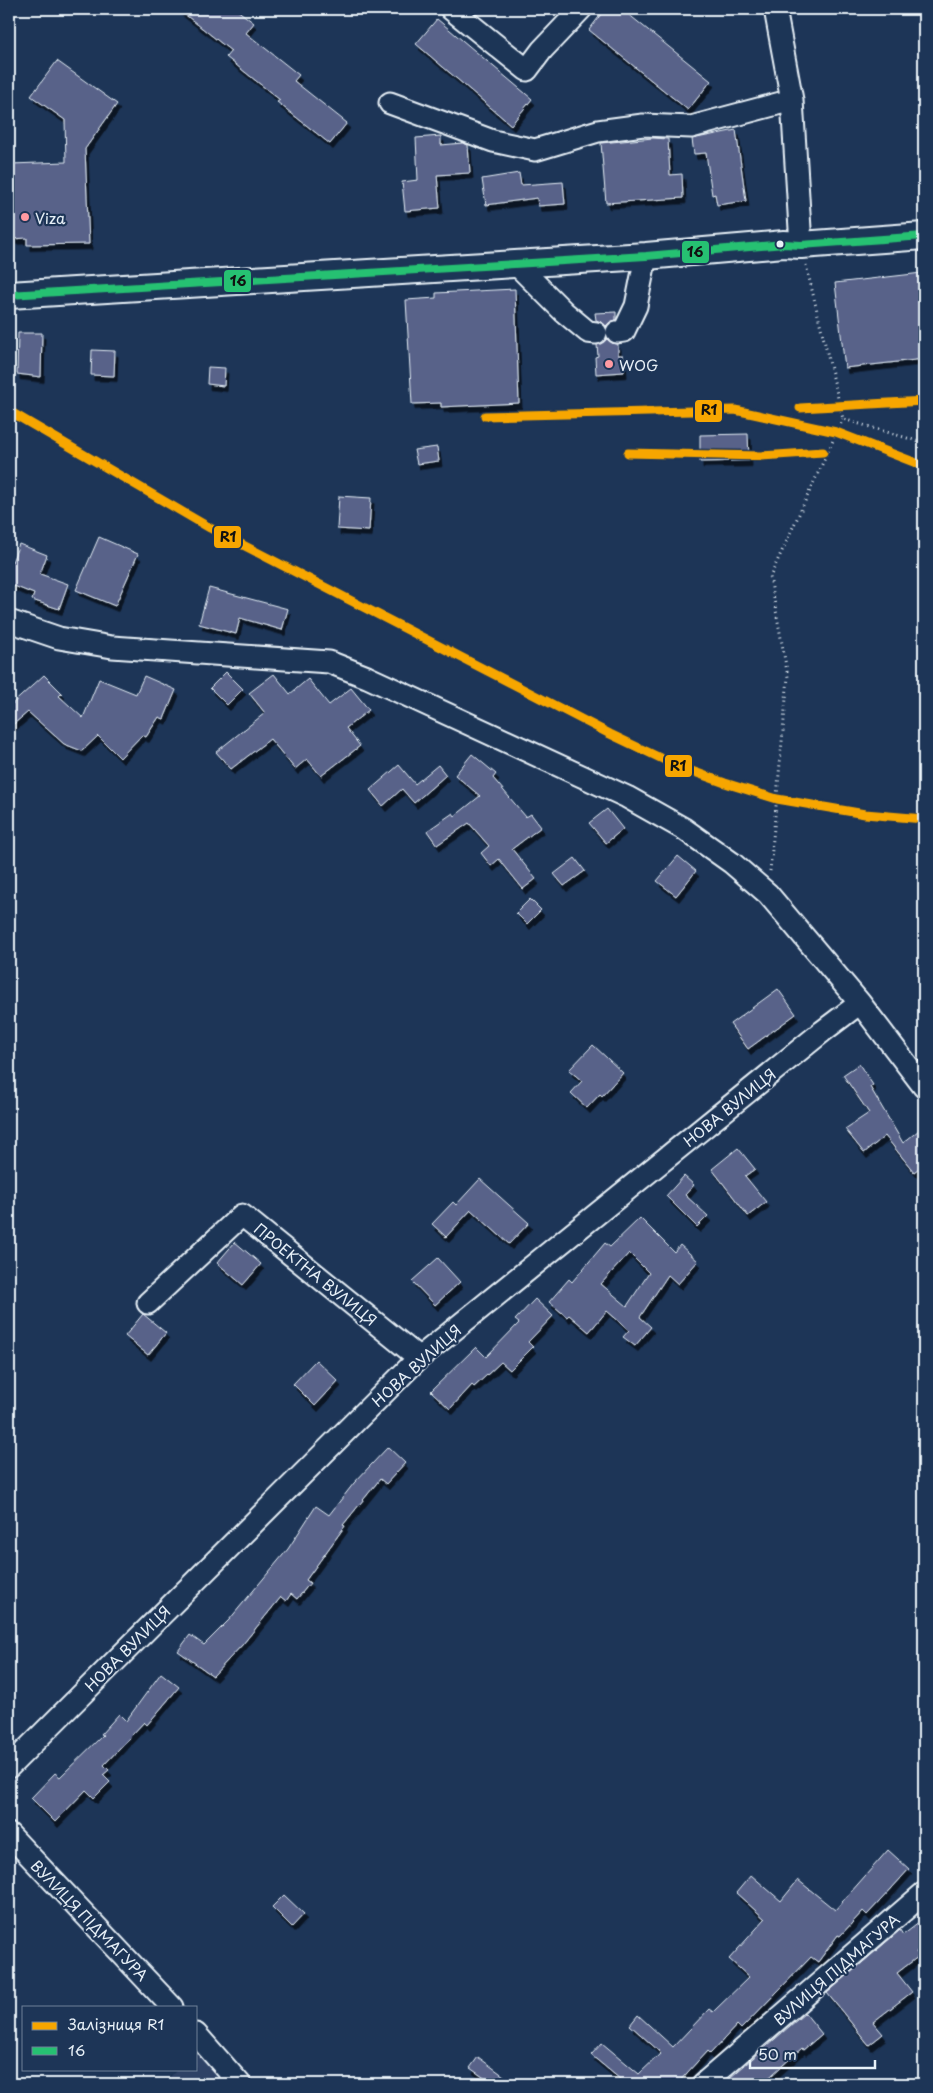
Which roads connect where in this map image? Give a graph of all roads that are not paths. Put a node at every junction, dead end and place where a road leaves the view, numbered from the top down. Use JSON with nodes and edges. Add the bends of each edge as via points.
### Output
{"nodes":[{"id":1,"x":451,"y":9,"type":"edge"},
{"id":2,"x":581,"y":9,"type":"edge"},
{"id":3,"x":775,"y":9,"type":"edge"},
{"id":4,"x":792,"y":100,"type":"junction"},
{"id":5,"x":390,"y":103,"type":"dead end"},
{"id":6,"x":924,"y":236,"type":"edge"},
{"id":7,"x":801,"y":245,"type":"junction"},
{"id":8,"x":646,"y":256,"type":"junction"},
{"id":9,"x":516,"y":264,"type":"junction"},
{"id":10,"x":9,"y":295,"type":"edge"},
{"id":11,"x":9,"y":621,"type":"edge"},
{"id":12,"x":860,"y":1003,"type":"junction"},
{"id":13,"x":924,"y":1087,"type":"edge"},
{"id":14,"x":148,"y":1303,"type":"dead end"},
{"id":15,"x":419,"y":1358,"type":"junction"},
{"id":16,"x":9,"y":1767,"type":"edge"},
{"id":17,"x":9,"y":1834,"type":"edge"},
{"id":18,"x":924,"y":1893,"type":"edge"},
{"id":19,"x":171,"y":2006,"type":"edge"},
{"id":20,"x":198,"y":2036,"type":"edge"},
{"id":21,"x":240,"y":2084,"type":"edge"},
{"id":22,"x":703,"y":2084,"type":"edge"}],
"edges":[{"from":1,"to":2,"type":"street","via":[[527,70]]},
{"from":3,"to":4,"type":"street"},
{"from":4,"to":5,"type":"street","via":[[691,127],[642,125],[598,131],[535,150],[493,141]]},
{"from":4,"to":7,"type":"street"},
{"from":6,"to":7,"type":"main road"},
{"from":7,"to":8,"type":"main road"},
{"from":8,"to":9,"type":"main road"},
{"from":8,"to":9,"type":"street","via":[[636,306],[624,331],[588,332]]},
{"from":9,"to":10,"type":"main road"},
{"from":11,"to":12,"type":"street","via":[[59,638],[112,647],[329,662],[368,677],[628,797],[684,829],[768,894]]},
{"from":12,"to":13,"type":"street"},
{"from":12,"to":15,"type":"street","name":"НОВА ВУЛИЦЯ"},
{"from":14,"to":15,"type":"street","name":"ПРОЕКТНА ВУЛИЦЯ","via":[[242,1215]]},
{"from":15,"to":16,"type":"street","name":"НОВА ВУЛИЦЯ"},
{"from":17,"to":19,"type":"street","name":"ВУЛИЦЯ ПІДМАГУРА"},
{"from":18,"to":22,"type":"street","name":"ВУЛИЦЯ ПІДМАГУРА"},
{"from":20,"to":21,"type":"street"}]}
